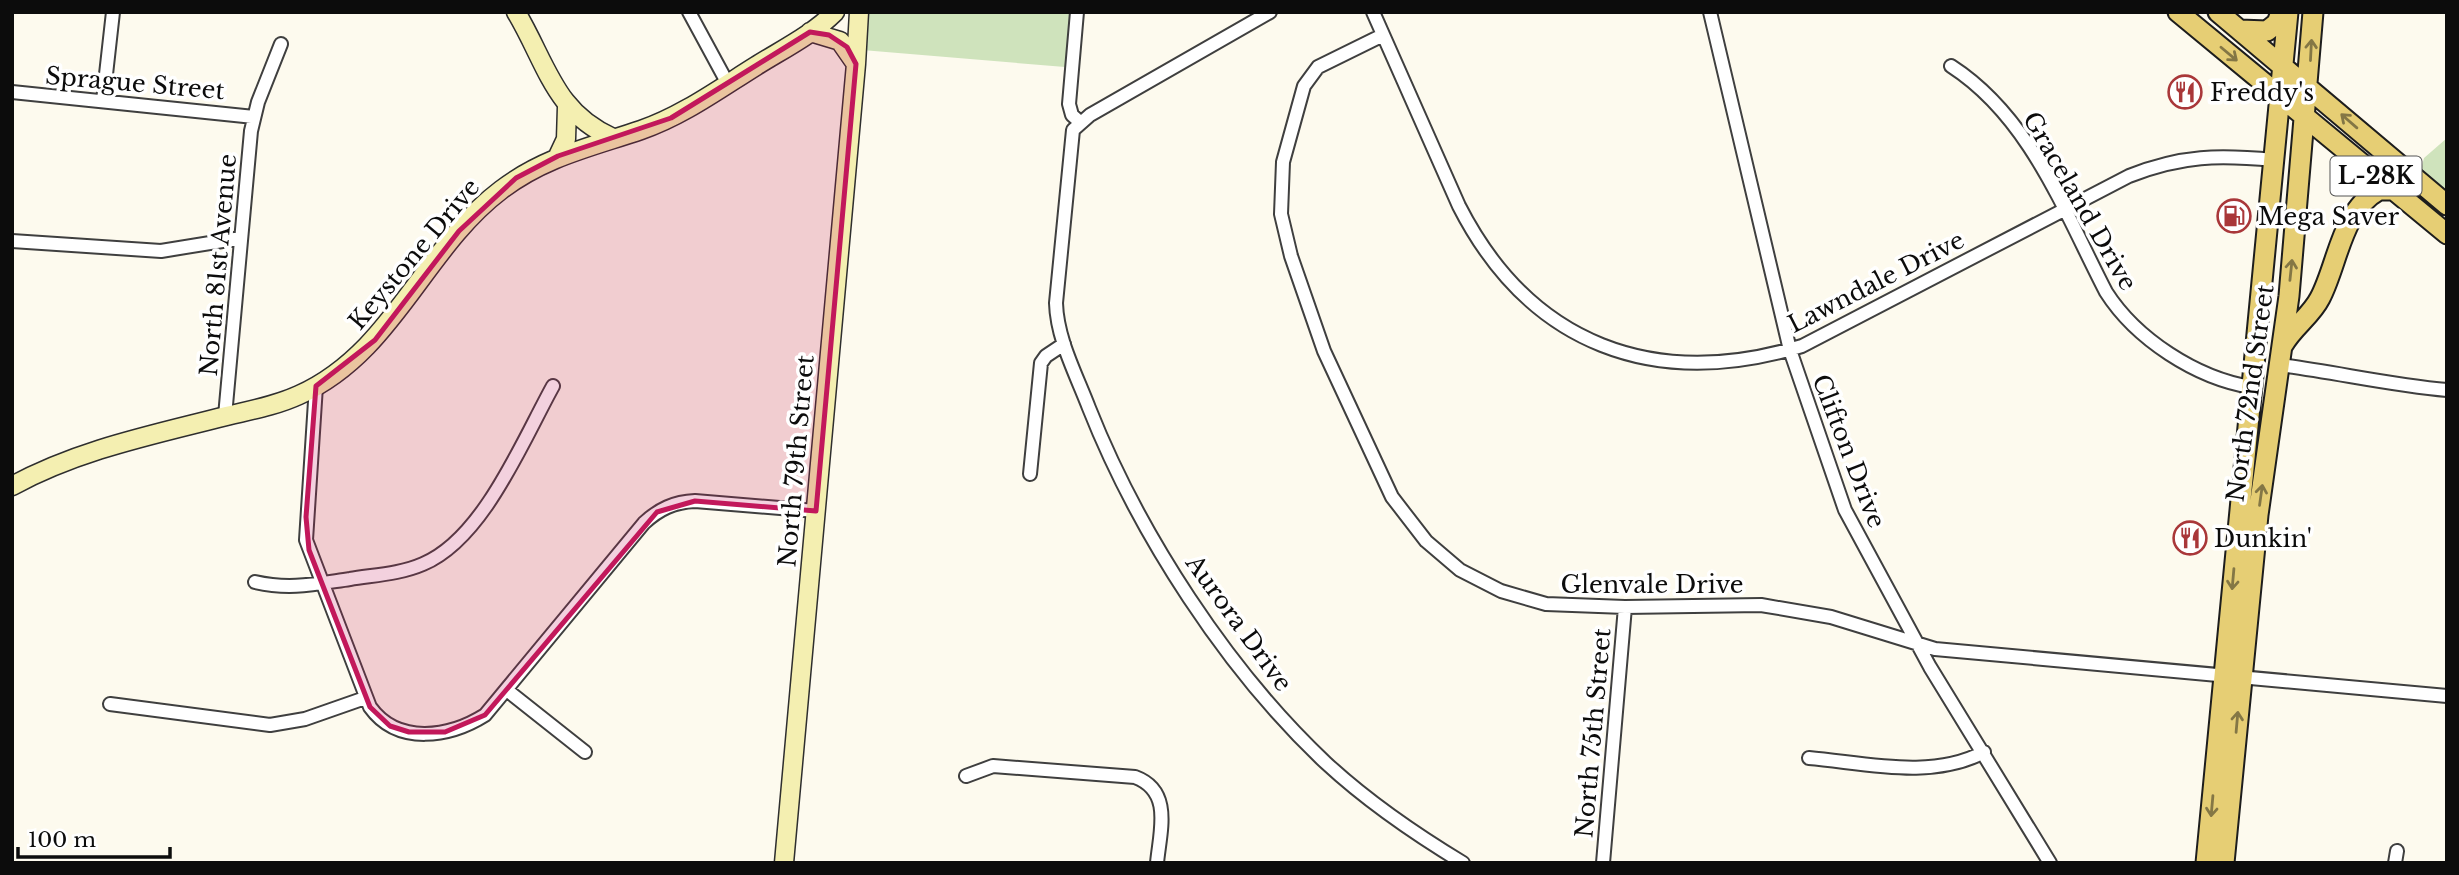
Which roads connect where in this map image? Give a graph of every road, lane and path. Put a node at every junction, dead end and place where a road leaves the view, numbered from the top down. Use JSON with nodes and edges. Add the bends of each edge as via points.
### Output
{"nodes":[{"id":1,"x":113,"y":12,"type":"edge"},
{"id":2,"x":516,"y":12,"type":"edge"},
{"id":3,"x":689,"y":12,"type":"edge"},
{"id":4,"x":835,"y":12,"type":"edge"},
{"id":5,"x":859,"y":12,"type":"edge"},
{"id":6,"x":1077,"y":12,"type":"edge"},
{"id":7,"x":1270,"y":12,"type":"edge"},
{"id":8,"x":1373,"y":12,"type":"edge"},
{"id":9,"x":1710,"y":12,"type":"edge"},
{"id":10,"x":2178,"y":12,"type":"edge"},
{"id":11,"x":2218,"y":12,"type":"edge"},
{"id":12,"x":2281,"y":12,"type":"edge"},
{"id":13,"x":2288,"y":12,"type":"edge"},
{"id":14,"x":2314,"y":12,"type":"edge"},
{"id":15,"x":2240,"y":30,"type":"junction"},
{"id":16,"x":810,"y":32,"type":"junction"},
{"id":17,"x":1383,"y":35,"type":"junction"},
{"id":18,"x":281,"y":44,"type":"dead end"},
{"id":19,"x":856,"y":64,"type":"junction"},
{"id":20,"x":1951,"y":66,"type":"dead end"},
{"id":21,"x":2283,"y":66,"type":"junction"},
{"id":22,"x":728,"y":84,"type":"junction"},
{"id":23,"x":2309,"y":87,"type":"junction"},
{"id":24,"x":12,"y":93,"type":"edge"},
{"id":25,"x":2280,"y":97,"type":"junction"},
{"id":26,"x":103,"y":101,"type":"junction"},
{"id":27,"x":567,"y":107,"type":"junction"},
{"id":28,"x":254,"y":117,"type":"junction"},
{"id":29,"x":2306,"y":117,"type":"junction"},
{"id":30,"x":1081,"y":123,"type":"junction"},
{"id":31,"x":613,"y":138,"type":"junction"},
{"id":32,"x":558,"y":156,"type":"junction"},
{"id":33,"x":2274,"y":160,"type":"junction"},
{"id":34,"x":2393,"y":190,"type":"junction"},
{"id":35,"x":2447,"y":205,"type":"edge"},
{"id":36,"x":2063,"y":210,"type":"junction"},
{"id":37,"x":2447,"y":234,"type":"edge"},
{"id":38,"x":241,"y":237,"type":"junction"},
{"id":39,"x":12,"y":241,"type":"edge"},
{"id":40,"x":1064,"y":344,"type":"junction"},
{"id":41,"x":1790,"y":349,"type":"junction"},
{"id":42,"x":2280,"y":357,"type":"junction"},
{"id":43,"x":316,"y":386,"type":"junction"},
{"id":44,"x":553,"y":387,"type":"dead end"},
{"id":45,"x":2251,"y":387,"type":"junction"},
{"id":46,"x":2447,"y":390,"type":"edge"},
{"id":47,"x":225,"y":416,"type":"junction"},
{"id":48,"x":1030,"y":474,"type":"dead end"},
{"id":49,"x":12,"y":486,"type":"edge"},
{"id":50,"x":816,"y":511,"type":"junction"},
{"id":51,"x":255,"y":582,"type":"dead end"},
{"id":52,"x":321,"y":583,"type":"junction"},
{"id":53,"x":1625,"y":607,"type":"junction"},
{"id":54,"x":1916,"y":643,"type":"junction"},
{"id":55,"x":2232,"y":676,"type":"junction"},
{"id":56,"x":508,"y":691,"type":"junction"},
{"id":57,"x":2447,"y":696,"type":"edge"},
{"id":58,"x":365,"y":698,"type":"junction"},
{"id":59,"x":110,"y":704,"type":"dead end"},
{"id":60,"x":584,"y":752,"type":"dead end"},
{"id":61,"x":1984,"y":752,"type":"junction"},
{"id":62,"x":1809,"y":758,"type":"dead end"},
{"id":63,"x":966,"y":776,"type":"dead end"},
{"id":64,"x":784,"y":863,"type":"edge"},
{"id":65,"x":1157,"y":863,"type":"edge"},
{"id":66,"x":1462,"y":863,"type":"edge"},
{"id":67,"x":1603,"y":863,"type":"edge"},
{"id":68,"x":2050,"y":863,"type":"edge"},
{"id":69,"x":2206,"y":863,"type":"edge"},
{"id":70,"x":2224,"y":863,"type":"edge"}],
"edges":[{"from":1,"to":26,"type":"street"},
{"from":2,"to":27,"type":"street"},
{"from":3,"to":22,"type":"street"},
{"from":4,"to":16,"type":"street","name":"Keystone Drive"},
{"from":5,"to":19,"type":"street","name":"North 79th Street"},
{"from":6,"to":30,"type":"street","via":[[1069,104],[1072,116]]},
{"from":7,"to":30,"type":"street"},
{"from":8,"to":17,"type":"street","name":"Lawndale Drive"},
{"from":9,"to":41,"type":"street","name":"Clifton Drive"},
{"from":10,"to":25,"type":"main road","number":"L-28K","one_way":true},
{"from":11,"to":15,"type":"main road","number":"L-28K"},
{"from":12,"to":15,"type":"main road","via":[[2267,31]]},
{"from":13,"to":21,"type":"main road","name":"North 72nd Street"},
{"from":23,"to":14,"type":"main road","name":"North 72nd Street","one_way":true},
{"from":15,"to":21,"type":"main road","number":"L-28K"},
{"from":16,"to":19,"type":"street","via":[[840,41]]},
{"from":16,"to":22,"type":"street","name":"Keystone Drive"},
{"from":17,"to":41,"type":"street","name":"Lawndale Drive","via":[[1472,233],[1502,275],[1539,309],[1595,342],[1655,360],[1723,364]]},
{"from":17,"to":53,"type":"street","name":"Glenvale Drive","via":[[1326,63],[1309,77],[1283,162],[1284,232],[1325,353],[1392,496],[1414,528],[1442,556],[1480,582],[1525,599],[1564,606]]},
{"from":18,"to":28,"type":"street","name":"North 81st Avenue"},
{"from":19,"to":50,"type":"street","name":"North 79th Street"},
{"from":20,"to":36,"type":"street","name":"Graceland Drive","via":[[1983,89],[2017,127]]},
{"from":21,"to":23,"type":"main road","number":"L-28K"},
{"from":21,"to":25,"type":"main road","name":"North 72nd Street"},
{"from":22,"to":31,"type":"street","name":"Keystone Drive","via":[[671,118]]},
{"from":23,"to":29,"type":"main road","name":"North 72nd Street"},
{"from":35,"to":23,"type":"main road","number":"L-28K","one_way":true},
{"from":24,"to":26,"type":"street","name":"Sprague Street"},
{"from":25,"to":29,"type":"main road","number":"L-28K"},
{"from":25,"to":33,"type":"main road","name":"North 72nd Street"},
{"from":26,"to":28,"type":"street","name":"Sprague Street"},
{"from":27,"to":31,"type":"street"},
{"from":27,"to":32,"type":"street","via":[[568,126]]},
{"from":28,"to":38,"type":"street","name":"North 81st Avenue"},
{"from":29,"to":34,"type":"main road","number":"L-28K"},
{"from":42,"to":29,"type":"main road","name":"North 72nd Street","one_way":true},
{"from":30,"to":40,"type":"street","name":"Aurora Drive","via":[[1073,130],[1056,303]]},
{"from":31,"to":32,"type":"street","name":"Keystone Drive"},
{"from":32,"to":43,"type":"street","name":"Keystone Drive","via":[[516,178],[483,205],[375,340]]},
{"from":33,"to":36,"type":"street","name":"Lawndale Drive","via":[[2213,156],[2166,163],[2129,176]]},
{"from":33,"to":45,"type":"main road","name":"North 72nd Street"},
{"from":34,"to":37,"type":"main road","number":"L-28K"},
{"from":34,"to":42,"type":"main road","via":[[2379,190],[2363,204],[2344,234],[2319,301],[2293,329]]},
{"from":36,"to":41,"type":"street","name":"Lawndale Drive"},
{"from":36,"to":45,"type":"street","name":"Graceland Drive","via":[[2106,292],[2135,328],[2222,382]]},
{"from":38,"to":39,"type":"street","via":[[161,251]]},
{"from":38,"to":47,"type":"street","name":"North 81st Avenue"},
{"from":40,"to":48,"type":"street","via":[[1041,363]]},
{"from":40,"to":66,"type":"street","name":"Aurora Drive","via":[[1132,500],[1179,579],[1243,669],[1327,764]]},
{"from":41,"to":54,"type":"street","name":"Clifton Drive","via":[[1845,510]]},
{"from":42,"to":46,"type":"street","via":[[2372,382]]},
{"from":55,"to":42,"type":"main road","name":"North 72nd Street","one_way":true},
{"from":43,"to":47,"type":"street","name":"Keystone Drive","via":[[279,402]]},
{"from":43,"to":52,"type":"street","via":[[305,527]]},
{"from":44,"to":52,"type":"street","via":[[478,518],[456,544],[410,569]]},
{"from":45,"to":55,"type":"main road","name":"North 72nd Street","one_way":true},
{"from":47,"to":49,"type":"street","name":"Keystone Drive","via":[[89,453]]},
{"from":50,"to":56,"type":"street","via":[[695,501],[657,512]]},
{"from":50,"to":64,"type":"street","name":"North 79th Street"},
{"from":51,"to":52,"type":"street","via":[[282,588]]},
{"from":52,"to":58,"type":"street"},
{"from":53,"to":54,"type":"street","name":"Glenvale Drive","via":[[1782,607]]},
{"from":53,"to":67,"type":"street","name":"North 75th Street"},
{"from":54,"to":55,"type":"street","name":"Glenvale Drive","via":[[1935,649]]},
{"from":54,"to":61,"type":"street","name":"Clifton Drive"},
{"from":55,"to":57,"type":"street","name":"Glenvale Drive"},
{"from":55,"to":69,"type":"main road","name":"North 72nd Street","one_way":true},
{"from":70,"to":55,"type":"main road","name":"North 72nd Street","one_way":true},
{"from":56,"to":58,"type":"street","via":[[476,720],[432,734],[390,726]]},
{"from":56,"to":60,"type":"street"},
{"from":58,"to":59,"type":"street","via":[[305,719],[270,725]]},
{"from":61,"to":62,"type":"street","via":[[1966,762],[1932,768]]},
{"from":61,"to":68,"type":"street","name":"Clifton Drive"},
{"from":63,"to":65,"type":"street","via":[[993,766],[1135,777],[1158,794],[1162,811]]}]}
